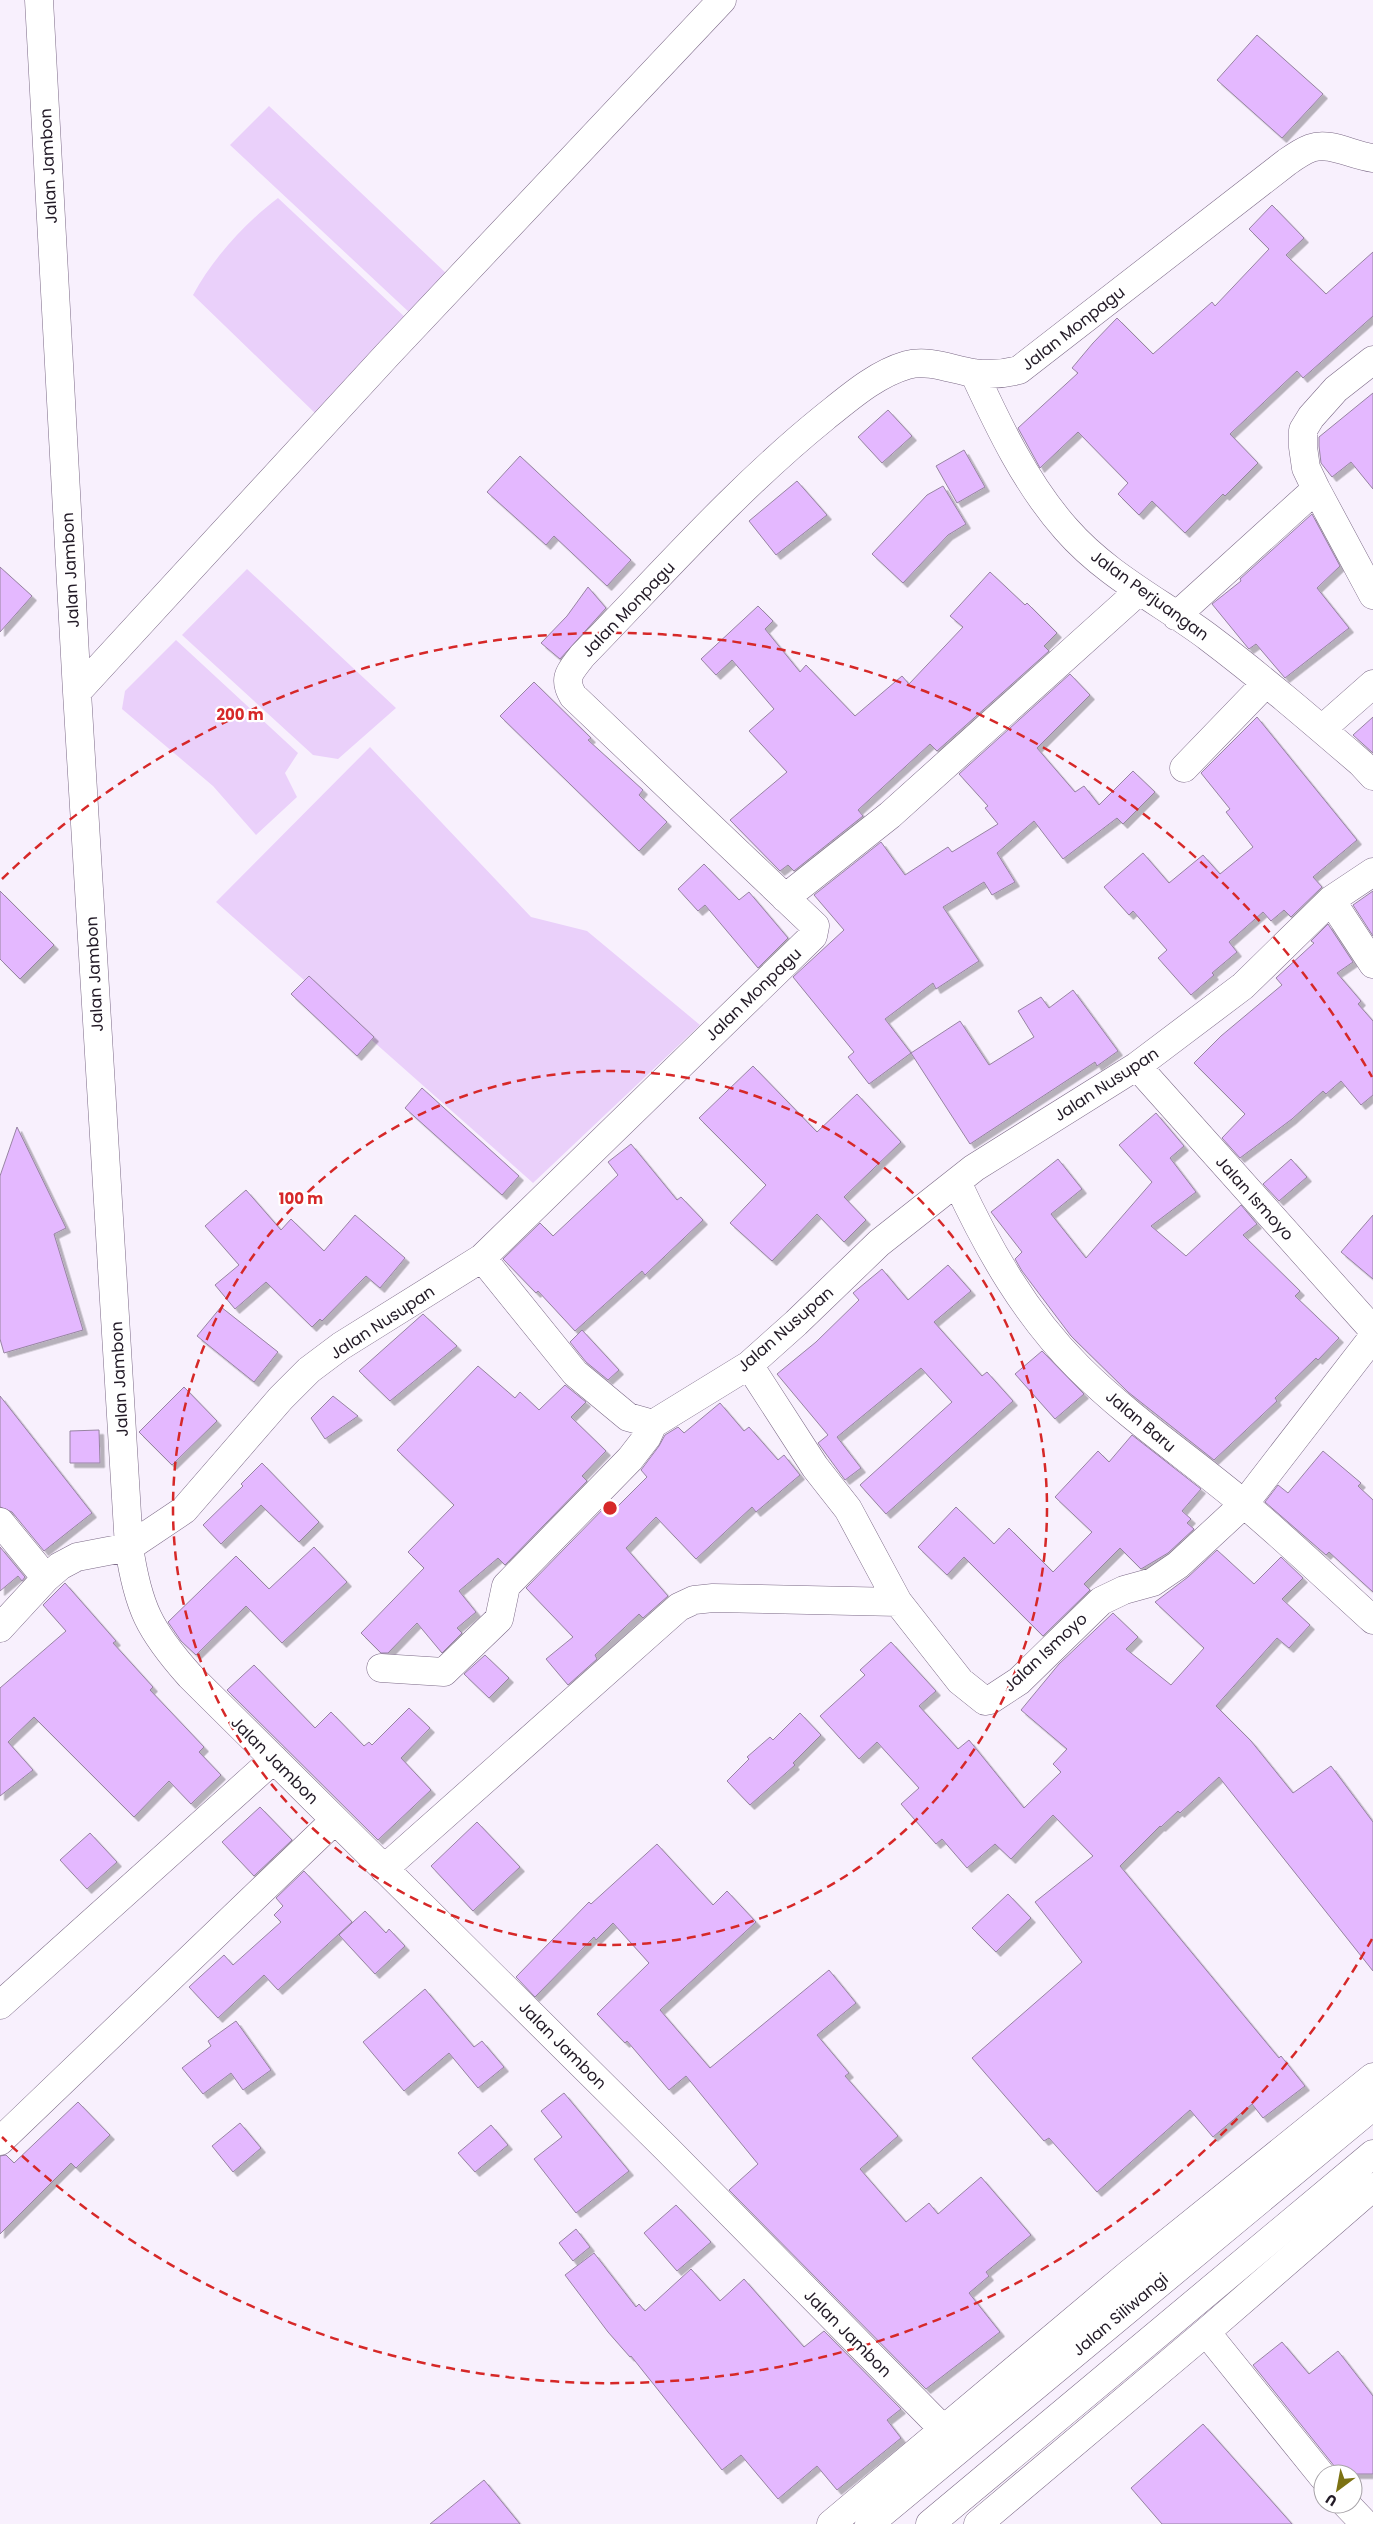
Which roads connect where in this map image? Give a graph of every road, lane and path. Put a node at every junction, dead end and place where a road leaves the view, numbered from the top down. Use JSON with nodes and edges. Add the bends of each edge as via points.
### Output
{"nodes":[{"id":1,"x":39,"y":0,"type":"edge"},
{"id":2,"x":722,"y":0,"type":"edge"},
{"id":3,"x":1373,"y":158,"type":"edge"},
{"id":4,"x":1373,"y":360,"type":"edge"},
{"id":5,"x":974,"y":373,"type":"junction"},
{"id":6,"x":1316,"y":489,"type":"junction"},
{"id":7,"x":1139,"y":591,"type":"junction"},
{"id":8,"x":1373,"y":595,"type":"edge"},
{"id":9,"x":1176,"y":616,"type":"junction"},
{"id":10,"x":1266,"y":683,"type":"junction"},
{"id":11,"x":1373,"y":684,"type":"edge"},
{"id":12,"x":77,"y":692,"type":"junction"},
{"id":13,"x":1322,"y":729,"type":"junction"},
{"id":14,"x":1184,"y":768,"type":"dead end"},
{"id":15,"x":1373,"y":776,"type":"edge"},
{"id":16,"x":1373,"y":872,"type":"edge"},
{"id":17,"x":785,"y":898,"type":"junction"},
{"id":18,"x":1331,"y":900,"type":"junction"},
{"id":19,"x":1373,"y":964,"type":"edge"},
{"id":20,"x":1137,"y":1066,"type":"junction"},
{"id":21,"x":957,"y":1182,"type":"junction"},
{"id":22,"x":482,"y":1258,"type":"junction"},
{"id":23,"x":1373,"y":1330,"type":"edge"},
{"id":24,"x":1373,"y":1337,"type":"edge"},
{"id":25,"x":749,"y":1365,"type":"junction"},
{"id":26,"x":653,"y":1424,"type":"junction"},
{"id":27,"x":1244,"y":1504,"type":"junction"},
{"id":28,"x":0,"y":1522,"type":"edge"},
{"id":29,"x":129,"y":1547,"type":"junction"},
{"id":30,"x":46,"y":1578,"type":"junction"},
{"id":31,"x":898,"y":1602,"type":"junction"},
{"id":32,"x":1373,"y":1620,"type":"edge"},
{"id":33,"x":0,"y":1628,"type":"edge"},
{"id":34,"x":381,"y":1668,"type":"dead end"},
{"id":35,"x":274,"y":1759,"type":"junction"},
{"id":36,"x":335,"y":1820,"type":"junction"},
{"id":37,"x":384,"y":1868,"type":"junction"},
{"id":38,"x":0,"y":2005,"type":"edge"},
{"id":39,"x":1373,"y":2077,"type":"edge"},
{"id":40,"x":1373,"y":2106,"type":"edge"},
{"id":41,"x":0,"y":2141,"type":"edge"},
{"id":42,"x":1373,"y":2154,"type":"edge"},
{"id":43,"x":1373,"y":2187,"type":"edge"},
{"id":44,"x":1206,"y":2332,"type":"junction"},
{"id":45,"x":944,"y":2430,"type":"junction"},
{"id":46,"x":1313,"y":2465,"type":"edge"},
{"id":47,"x":1356,"y":2514,"type":"edge"},
{"id":48,"x":831,"y":2524,"type":"edge"},
{"id":49,"x":869,"y":2524,"type":"edge"},
{"id":50,"x":930,"y":2524,"type":"edge"},
{"id":51,"x":978,"y":2524,"type":"edge"},
{"id":52,"x":1365,"y":2524,"type":"edge"}],
"edges":[{"from":1,"to":12,"type":"main road","name":"Jalan Jambon"},
{"from":2,"to":12,"type":"main road","via":[[387,355]]},
{"from":3,"to":5,"type":"main road","name":"Jalan Monpagu","via":[[1328,146],[1312,148],[1286,162],[1030,363],[1005,374]]},
{"from":4,"to":6,"type":"main road","via":[[1331,395],[1303,430],[1306,468]]},
{"from":5,"to":7,"type":"main road","name":"Jalan Perjuangan","via":[[1001,430],[1047,505],[1088,550]]},
{"from":5,"to":17,"type":"main road","name":"Jalan Monpagu","via":[[932,364],[910,364],[858,391],[782,452],[569,672],[567,686],[572,696]]},
{"from":6,"to":8,"type":"main road"},
{"from":6,"to":9,"type":"main road"},
{"from":7,"to":9,"type":"main road","name":"Jalan Perjuangan"},
{"from":7,"to":17,"type":"main road","via":[[890,815]]},
{"from":9,"to":10,"type":"main road","name":"Jalan Perjuangan"},
{"from":10,"to":13,"type":"main road","name":"Jalan Perjuangan"},
{"from":10,"to":14,"type":"main road"},
{"from":11,"to":13,"type":"main road"},
{"from":12,"to":29,"type":"main road","name":"Jalan Jambon"},
{"from":13,"to":15,"type":"main road","name":"Jalan Perjuangan"},
{"from":16,"to":18,"type":"main road","name":"Jalan Nusupan"},
{"from":17,"to":22,"type":"main road","name":"Jalan Monpagu","via":[[815,926],[813,936]]},
{"from":18,"to":19,"type":"main road"},
{"from":18,"to":20,"type":"main road","name":"Jalan Nusupan","via":[[1243,986]]},
{"from":20,"to":21,"type":"main road","name":"Jalan Nusupan","via":[[974,1168]]},
{"from":20,"to":23,"type":"main road","name":"Jalan Ismoyo"},
{"from":21,"to":25,"type":"main road","name":"Jalan Nusupan","via":[[879,1243]]},
{"from":21,"to":27,"type":"main road","name":"Jalan Baru","via":[[991,1249],[1027,1307],[1078,1367]]},
{"from":22,"to":26,"type":"main road","via":[[575,1373],[628,1418]]},
{"from":22,"to":29,"type":"main road","name":"Jalan Nusupan","via":[[341,1346],[309,1370],[184,1510]]},
{"from":24,"to":27,"type":"main road","name":"Jalan Ismoyo"},
{"from":25,"to":26,"type":"main road","name":"Jalan Nusupan"},
{"from":25,"to":31,"type":"main road","name":"Jalan Ismoyo","via":[[815,1467],[848,1509]]},
{"from":26,"to":34,"type":"main road","via":[[630,1459],[506,1586],[499,1619],[444,1672]]},
{"from":27,"to":31,"type":"main road","name":"Jalan Ismoyo","via":[[1178,1565],[1153,1582],[1124,1590],[1090,1610],[1019,1681],[990,1700],[984,1701],[960,1681]]},
{"from":27,"to":32,"type":"main road","name":"Jalan Baru"},
{"from":28,"to":30,"type":"main road"},
{"from":29,"to":30,"type":"main road","via":[[77,1557]]},
{"from":29,"to":35,"type":"main road","name":"Jalan Jambon","via":[[135,1585],[144,1611],[166,1650]]},
{"from":30,"to":33,"type":"main road"},
{"from":31,"to":37,"type":"main road","via":[[712,1598],[694,1600],[679,1607]]},
{"from":35,"to":36,"type":"main road","name":"Jalan Jambon"},
{"from":35,"to":38,"type":"main road"},
{"from":36,"to":37,"type":"main road","name":"Jalan Jambon"},
{"from":36,"to":41,"type":"main road"},
{"from":37,"to":45,"type":"main road","name":"Jalan Jambon"},
{"from":39,"to":45,"type":"main road","via":[[1130,2273]]},
{"from":40,"to":49,"type":"main road","name":"Jalan Siliwangi"},
{"from":42,"to":50,"type":"main road"},
{"from":43,"to":44,"type":"main road"},
{"from":44,"to":46,"type":"main road"},
{"from":44,"to":51,"type":"main road"},
{"from":45,"to":48,"type":"main road"},
{"from":47,"to":52,"type":"main road"}]}
